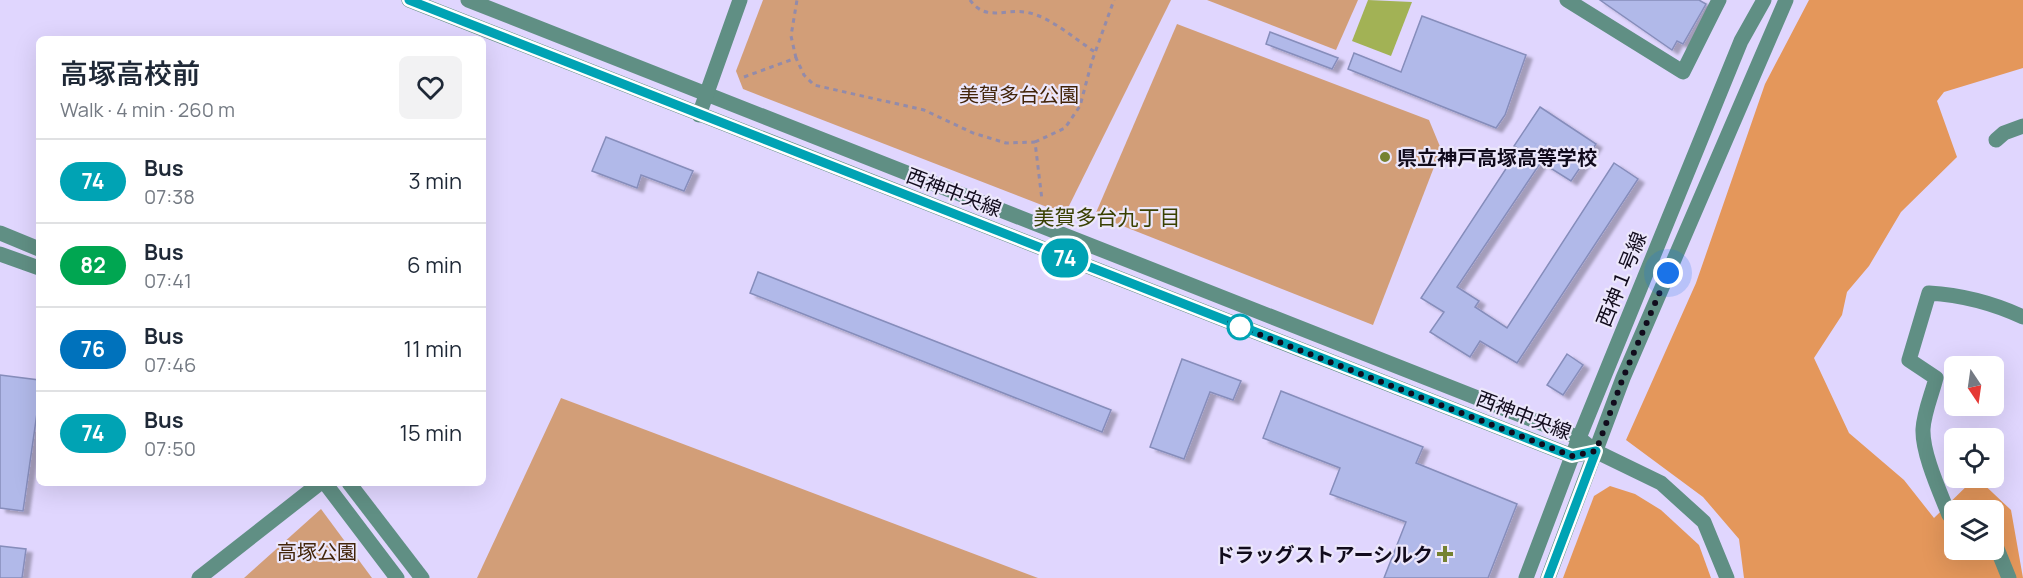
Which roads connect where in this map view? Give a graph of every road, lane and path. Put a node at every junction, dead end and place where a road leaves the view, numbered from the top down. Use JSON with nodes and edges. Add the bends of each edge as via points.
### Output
{"nodes":[{"id":1,"x":409,"y":0,"type":"edge"},
{"id":2,"x":468,"y":0,"type":"edge"},
{"id":3,"x":740,"y":0,"type":"edge"},
{"id":4,"x":797,"y":0,"type":"edge"},
{"id":5,"x":969,"y":0,"type":"edge"},
{"id":6,"x":1114,"y":0,"type":"edge"},
{"id":7,"x":1567,"y":0,"type":"edge"},
{"id":8,"x":1719,"y":0,"type":"edge"},
{"id":9,"x":1764,"y":0,"type":"edge"},
{"id":10,"x":1786,"y":0,"type":"edge"},
{"id":11,"x":1095,"y":52,"type":"junction"},
{"id":12,"x":796,"y":58,"type":"junction"},
{"id":13,"x":744,"y":77,"type":"dead end"},
{"id":14,"x":706,"y":94,"type":"junction"},
{"id":15,"x":699,"y":115,"type":"junction"},
{"id":16,"x":2023,"y":126,"type":"edge"},
{"id":17,"x":1996,"y":140,"type":"dead end"},
{"id":18,"x":1035,"y":142,"type":"junction"},
{"id":19,"x":1042,"y":200,"type":"dead end"},
{"id":20,"x":0,"y":233,"type":"edge"},
{"id":21,"x":36,"y":248,"type":"edge"},
{"id":22,"x":0,"y":254,"type":"edge"},
{"id":23,"x":36,"y":267,"type":"edge"},
{"id":24,"x":2023,"y":317,"type":"edge"},
{"id":25,"x":1579,"y":438,"type":"junction"},
{"id":26,"x":1596,"y":451,"type":"junction"},
{"id":27,"x":1572,"y":456,"type":"junction"},
{"id":28,"x":316,"y":486,"type":"edge"},
{"id":29,"x":327,"y":486,"type":"edge"},
{"id":30,"x":351,"y":486,"type":"edge"},
{"id":31,"x":1944,"y":503,"type":"edge"},
{"id":32,"x":2002,"y":560,"type":"edge"},
{"id":33,"x":199,"y":578,"type":"edge"},
{"id":34,"x":397,"y":578,"type":"edge"},
{"id":35,"x":422,"y":578,"type":"edge"},
{"id":36,"x":1526,"y":578,"type":"edge"},
{"id":37,"x":1548,"y":578,"type":"edge"},
{"id":38,"x":1727,"y":578,"type":"edge"},
{"id":39,"x":2009,"y":578,"type":"edge"}],
"edges":[{"from":1,"to":15,"type":"street","name":"西神中央線"},
{"from":2,"to":14,"type":"street","name":"西神中央線"},
{"from":3,"to":14,"type":"street"},
{"from":4,"to":12,"type":"path","via":[[791,36]]},
{"from":5,"to":11,"type":"path","via":[[975,8],[993,15],[1031,13]]},
{"from":6,"to":11,"type":"path"},
{"from":7,"to":8,"type":"street","via":[[1683,72]]},
{"from":9,"to":25,"type":"street","name":"西神１号線","via":[[1741,41]]},
{"from":10,"to":26,"type":"street","name":"西神１号線","via":[[1623,378]]},
{"from":11,"to":18,"type":"path","via":[[1080,106],[1065,128]]},
{"from":12,"to":13,"type":"path"},
{"from":12,"to":18,"type":"path","via":[[814,85],[924,110],[973,133],[1006,143]]},
{"from":14,"to":15,"type":"street"},
{"from":14,"to":25,"type":"street","name":"西神中央線"},
{"from":15,"to":27,"type":"street","name":"西神中央線"},
{"from":16,"to":17,"type":"street"},
{"from":18,"to":19,"type":"path"},
{"from":20,"to":21,"type":"street"},
{"from":22,"to":23,"type":"street"},
{"from":24,"to":31,"type":"street","via":[[1998,305],[1929,293],[1909,360],[1936,378],[1924,435]]},
{"from":25,"to":26,"type":"street","name":"西神中央線"},
{"from":25,"to":27,"type":"street","name":"西神１号線"},
{"from":26,"to":27,"type":"street","name":"西神中央線"},
{"from":26,"to":37,"type":"street","name":"西神１号線"},
{"from":26,"to":38,"type":"street","via":[[1661,483],[1704,522]]},
{"from":27,"to":36,"type":"street","name":"西神１号線"},
{"from":28,"to":33,"type":"street"},
{"from":29,"to":34,"type":"street"},
{"from":30,"to":35,"type":"street"},
{"from":32,"to":39,"type":"street"}]}
